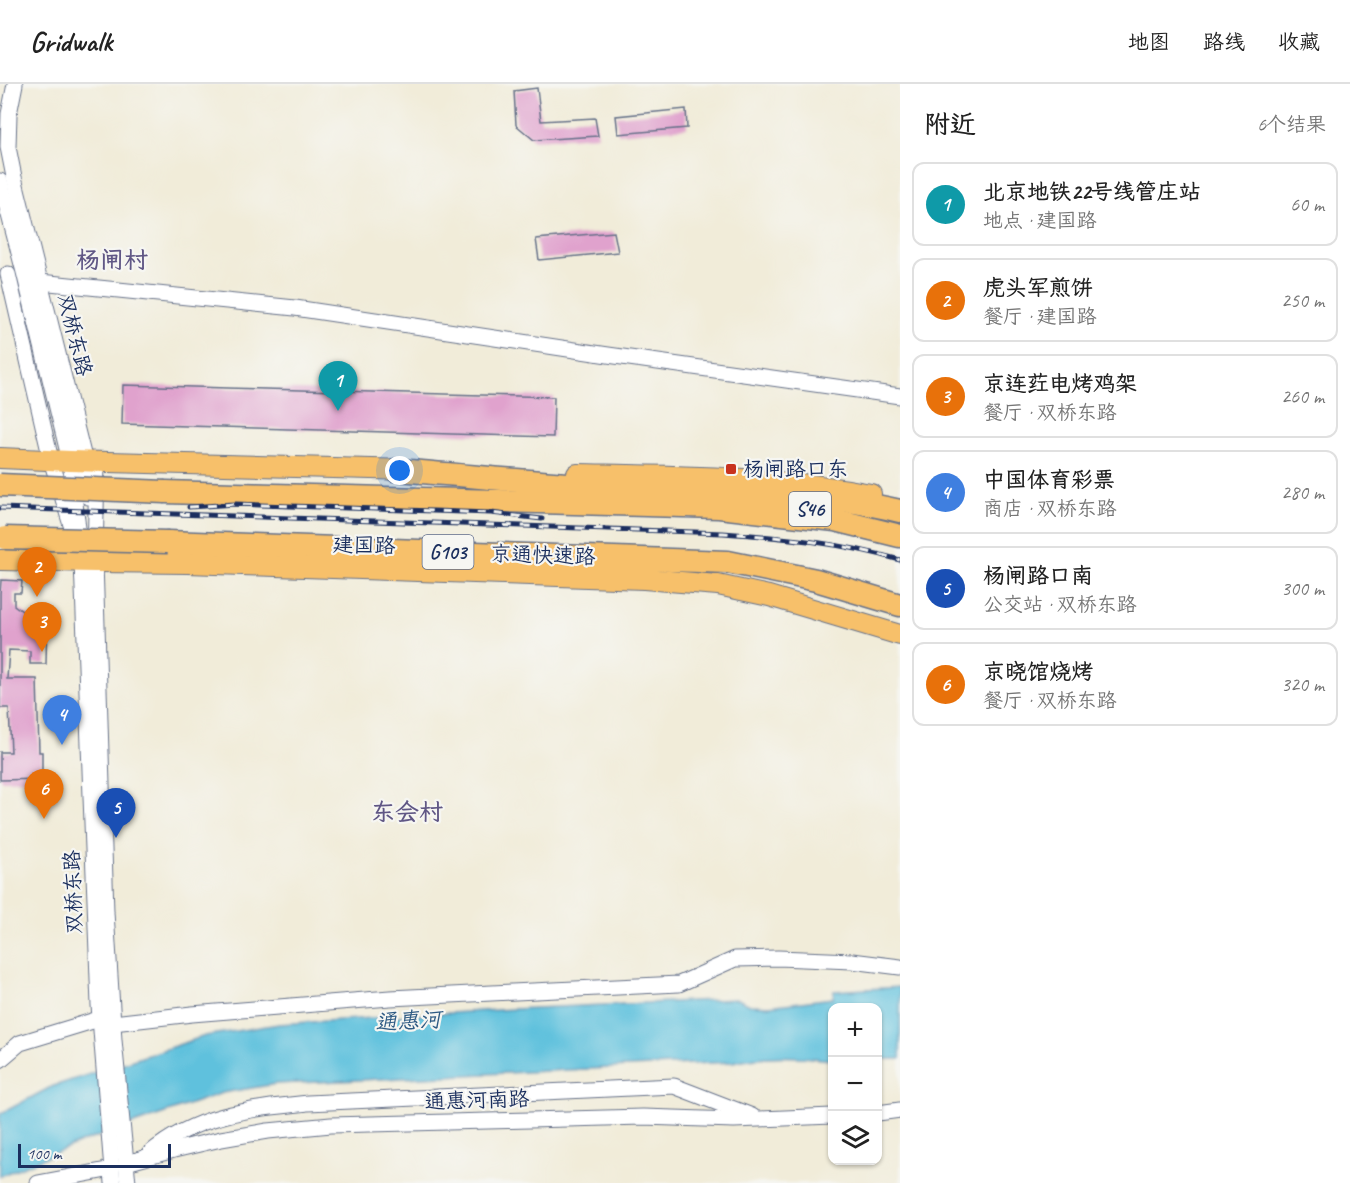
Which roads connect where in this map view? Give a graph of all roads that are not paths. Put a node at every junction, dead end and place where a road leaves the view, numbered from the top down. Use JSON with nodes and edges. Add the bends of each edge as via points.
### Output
{"nodes":[{"id":1,"x":15,"y":84,"type":"edge"},
{"id":2,"x":0,"y":181,"type":"edge"},
{"id":3,"x":24,"y":272,"type":"junction"},
{"id":4,"x":4,"y":274,"type":"edge"},
{"id":5,"x":40,"y":282,"type":"junction"},
{"id":6,"x":900,"y":396,"type":"edge"},
{"id":7,"x":0,"y":458,"type":"edge"},
{"id":8,"x":76,"y":461,"type":"junction"},
{"id":9,"x":395,"y":470,"type":"junction"},
{"id":10,"x":0,"y":485,"type":"edge"},
{"id":11,"x":900,"y":500,"type":"edge"},
{"id":12,"x":719,"y":507,"type":"junction"},
{"id":13,"x":900,"y":511,"type":"edge"},
{"id":14,"x":900,"y":521,"type":"edge"},
{"id":15,"x":900,"y":536,"type":"edge"},
{"id":16,"x":2,"y":545,"type":"edge"},
{"id":17,"x":89,"y":562,"type":"junction"},
{"id":18,"x":728,"y":562,"type":"junction"},
{"id":19,"x":900,"y":589,"type":"edge"},
{"id":20,"x":900,"y":605,"type":"edge"},
{"id":21,"x":900,"y":635,"type":"edge"},
{"id":22,"x":900,"y":967,"type":"edge"},
{"id":23,"x":106,"y":1021,"type":"junction"},
{"id":24,"x":0,"y":1060,"type":"edge"},
{"id":25,"x":900,"y":1110,"type":"edge"},
{"id":26,"x":882,"y":1112,"type":"edge"},
{"id":27,"x":828,"y":1116,"type":"edge"},
{"id":28,"x":760,"y":1119,"type":"junction"},
{"id":29,"x":144,"y":1158,"type":"junction"},
{"id":30,"x":117,"y":1164,"type":"edge"},
{"id":31,"x":38,"y":1183,"type":"edge"},
{"id":32,"x":128,"y":1183,"type":"edge"}],
"edges":[{"from":1,"to":5,"type":"street","name":"双桥东路","via":[[8,147]]},
{"from":2,"to":3,"type":"street","name":"双桥东路"},
{"from":3,"to":4,"type":"street"},
{"from":3,"to":8,"type":"street","name":"双桥东路"},
{"from":4,"to":8,"type":"street","name":"双桥东路"},
{"from":5,"to":6,"type":"street","via":[[295,308]]},
{"from":5,"to":8,"type":"street","name":"双桥东路"},
{"from":7,"to":8,"type":"main road"},
{"from":8,"to":9,"type":"main road"},
{"from":8,"to":17,"type":"street","name":"双桥东路"},
{"from":8,"to":17,"type":"street","name":"双桥东路"},
{"from":9,"to":11,"type":"main road","via":[[732,478],[837,488]]},
{"from":9,"to":13,"type":"highway","via":[[601,486],[786,493]]},
{"from":10,"to":12,"type":"highway","bridge":true},
{"from":12,"to":14,"type":"highway","number":"S46","via":[[828,510]]},
{"from":12,"to":15,"type":"highway","via":[[835,520]]},
{"from":16,"to":17,"type":"main road","name":"建国路"},
{"from":16,"to":18,"type":"highway","name":"京通快速路","number":"G103","bridge":true,"via":[[168,542]]},
{"from":17,"to":21,"type":"main road","name":"建国路","via":[[200,563],[718,585],[770,596]]},
{"from":17,"to":23,"type":"street","name":"双桥东路","via":[[106,912]]},
{"from":18,"to":19,"type":"highway","via":[[811,569]]},
{"from":18,"to":20,"type":"highway","name":"京通快速路","number":"G103","via":[[816,580]]},
{"from":22,"to":23,"type":"street","via":[[852,961],[735,959],[679,984],[390,998]]},
{"from":23,"to":24,"type":"street","via":[[20,1043]]},
{"from":23,"to":30,"type":"street","name":"双桥东路"},
{"from":25,"to":26,"type":"street"},
{"from":27,"to":28,"type":"street","name":"通惠河南路"},
{"from":28,"to":29,"type":"street","name":"通惠河南路","via":[[643,1117],[321,1126],[249,1134]]},
{"from":28,"to":29,"type":"street","via":[[674,1086],[308,1103],[263,1107],[208,1120],[165,1140]]},
{"from":29,"to":30,"type":"street","name":"通惠河南路"},
{"from":30,"to":31,"type":"street","name":"通惠河南路"},
{"from":30,"to":32,"type":"street","name":"双桥东路"}]}
